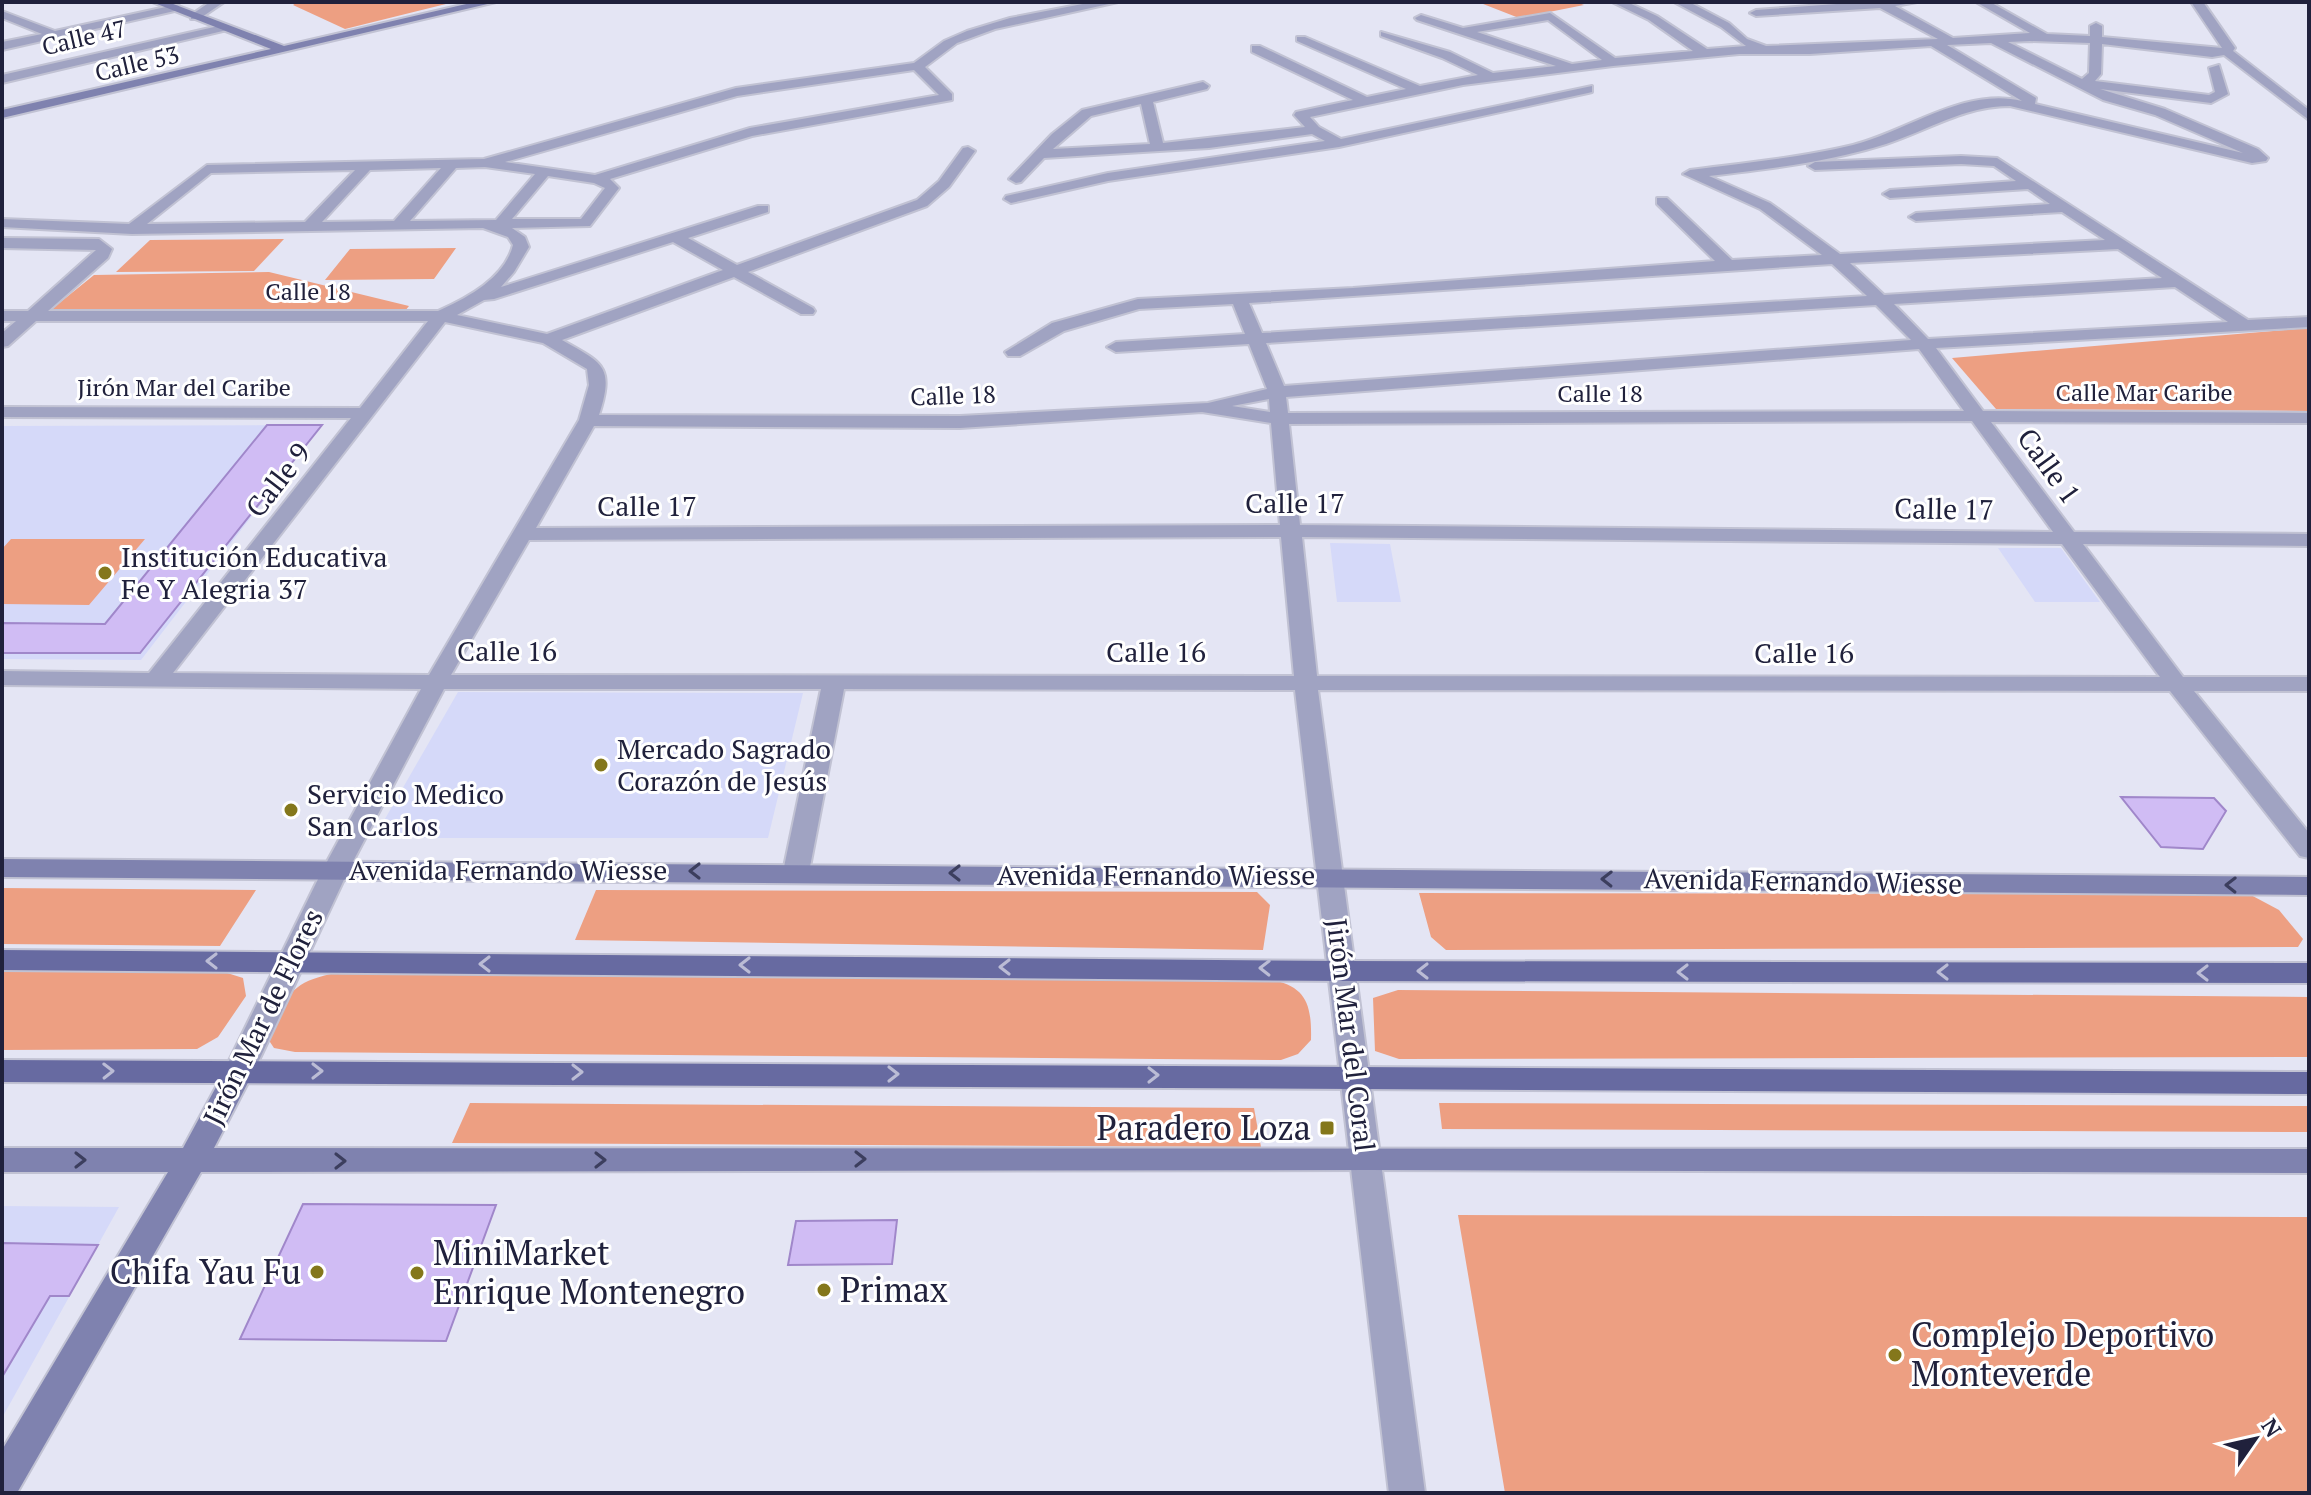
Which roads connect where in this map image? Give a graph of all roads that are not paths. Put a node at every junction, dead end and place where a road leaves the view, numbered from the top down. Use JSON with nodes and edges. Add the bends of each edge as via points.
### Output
{"nodes":[{"id":1,"x":158,"y":2,"type":"edge"},
{"id":2,"x":218,"y":2,"type":"edge"},
{"id":3,"x":490,"y":2,"type":"edge"},
{"id":4,"x":1112,"y":2,"type":"edge"},
{"id":5,"x":1618,"y":2,"type":"edge"},
{"id":6,"x":1680,"y":2,"type":"edge"},
{"id":7,"x":1777,"y":2,"type":"edge"},
{"id":8,"x":1911,"y":2,"type":"edge"},
{"id":9,"x":1982,"y":2,"type":"edge"},
{"id":10,"x":2197,"y":2,"type":"edge"},
{"id":11,"x":1880,"y":3,"type":"edge"},
{"id":12,"x":175,"y":8,"type":"junction"},
{"id":13,"x":1793,"y":11,"type":"junction"},
{"id":14,"x":1756,"y":13,"type":"dead end"},
{"id":15,"x":2,"y":14,"type":"edge"},
{"id":16,"x":195,"y":17,"type":"junction"},
{"id":17,"x":1421,"y":18,"type":"dead end"},
{"id":18,"x":223,"y":28,"type":"junction"},
{"id":19,"x":1464,"y":31,"type":"junction"},
{"id":20,"x":2097,"y":33,"type":"junction"},
{"id":21,"x":1385,"y":34,"type":"dead end"},
{"id":22,"x":55,"y":35,"type":"junction"},
{"id":23,"x":2045,"y":37,"type":"junction"},
{"id":24,"x":1301,"y":39,"type":"dead end"},
{"id":25,"x":1993,"y":39,"type":"junction"},
{"id":26,"x":1950,"y":42,"type":"junction"},
{"id":27,"x":1934,"y":43,"type":"junction"},
{"id":28,"x":2,"y":46,"type":"edge"},
{"id":29,"x":1848,"y":48,"type":"junction"},
{"id":30,"x":282,"y":49,"type":"junction"},
{"id":31,"x":1256,"y":49,"type":"dead end"},
{"id":32,"x":1764,"y":49,"type":"junction"},
{"id":33,"x":2226,"y":51,"type":"junction"},
{"id":34,"x":1707,"y":55,"type":"junction"},
{"id":35,"x":1613,"y":62,"type":"junction"},
{"id":36,"x":917,"y":66,"type":"junction"},
{"id":37,"x":1570,"y":67,"type":"junction"},
{"id":38,"x":2215,"y":68,"type":"dead end"},
{"id":39,"x":1493,"y":78,"type":"junction"},
{"id":40,"x":2,"y":79,"type":"edge"},
{"id":41,"x":1463,"y":81,"type":"junction"},
{"id":42,"x":2085,"y":83,"type":"junction"},
{"id":43,"x":1203,"y":86,"type":"dead end"},
{"id":44,"x":1416,"y":89,"type":"junction"},
{"id":45,"x":1588,"y":89,"type":"dead end"},
{"id":46,"x":1362,"y":100,"type":"junction"},
{"id":47,"x":1146,"y":101,"type":"junction"},
{"id":48,"x":1517,"y":106,"type":"junction"},
{"id":49,"x":2044,"y":110,"type":"junction"},
{"id":50,"x":2,"y":116,"type":"edge"},
{"id":51,"x":2309,"y":116,"type":"edge"},
{"id":52,"x":1314,"y":130,"type":"junction"},
{"id":53,"x":1339,"y":143,"type":"junction"},
{"id":54,"x":1156,"y":148,"type":"junction"},
{"id":55,"x":968,"y":151,"type":"dead end"},
{"id":56,"x":1043,"y":154,"type":"junction"},
{"id":57,"x":453,"y":163,"type":"junction"},
{"id":58,"x":485,"y":163,"type":"junction"},
{"id":59,"x":367,"y":165,"type":"junction"},
{"id":60,"x":1759,"y":166,"type":"junction"},
{"id":61,"x":544,"y":172,"type":"junction"},
{"id":62,"x":596,"y":179,"type":"junction"},
{"id":63,"x":1016,"y":179,"type":"dead end"},
{"id":64,"x":2032,"y":184,"type":"junction"},
{"id":65,"x":1011,"y":199,"type":"dead end"},
{"id":66,"x":1662,"y":201,"type":"dead end"},
{"id":67,"x":2066,"y":207,"type":"junction"},
{"id":68,"x":763,"y":209,"type":"dead end"},
{"id":69,"x":1916,"y":217,"type":"junction"},
{"id":70,"x":2,"y":223,"type":"edge"},
{"id":71,"x":492,"y":224,"type":"junction"},
{"id":72,"x":398,"y":225,"type":"junction"},
{"id":73,"x":310,"y":226,"type":"junction"},
{"id":74,"x":132,"y":229,"type":"junction"},
{"id":75,"x":677,"y":238,"type":"junction"},
{"id":76,"x":2,"y":243,"type":"edge"},
{"id":77,"x":2121,"y":244,"type":"junction"},
{"id":78,"x":1958,"y":255,"type":"junction"},
{"id":79,"x":1835,"y":261,"type":"junction"},
{"id":80,"x":1728,"y":265,"type":"junction"},
{"id":81,"x":736,"y":270,"type":"junction"},
{"id":82,"x":2176,"y":282,"type":"junction"},
{"id":83,"x":1239,"y":298,"type":"junction"},
{"id":84,"x":478,"y":299,"type":"junction"},
{"id":85,"x":1882,"y":301,"type":"junction"},
{"id":86,"x":807,"y":311,"type":"dead end"},
{"id":87,"x":2,"y":316,"type":"edge"},
{"id":88,"x":34,"y":316,"type":"junction"},
{"id":89,"x":441,"y":316,"type":"junction"},
{"id":90,"x":2309,"y":322,"type":"edge"},
{"id":91,"x":2247,"y":327,"type":"junction"},
{"id":92,"x":548,"y":339,"type":"junction"},
{"id":93,"x":1254,"y":341,"type":"junction"},
{"id":94,"x":2,"y":342,"type":"edge"},
{"id":95,"x":1924,"y":344,"type":"junction"},
{"id":96,"x":1116,"y":347,"type":"dead end"},
{"id":97,"x":1014,"y":352,"type":"dead end"},
{"id":98,"x":1277,"y":392,"type":"junction"},
{"id":99,"x":1202,"y":407,"type":"junction"},
{"id":100,"x":2,"y":412,"type":"edge"},
{"id":101,"x":366,"y":413,"type":"junction"},
{"id":102,"x":1978,"y":416,"type":"junction"},
{"id":103,"x":2309,"y":418,"type":"edge"},
{"id":104,"x":1278,"y":419,"type":"junction"},
{"id":105,"x":588,"y":420,"type":"junction"},
{"id":106,"x":1293,"y":531,"type":"junction"},
{"id":107,"x":524,"y":534,"type":"junction"},
{"id":108,"x":2067,"y":539,"type":"junction"},
{"id":109,"x":2309,"y":540,"type":"edge"},
{"id":110,"x":2,"y":678,"type":"edge"},
{"id":111,"x":157,"y":678,"type":"junction"},
{"id":112,"x":834,"y":681,"type":"junction"},
{"id":113,"x":436,"y":682,"type":"junction"},
{"id":114,"x":1306,"y":682,"type":"junction"},
{"id":115,"x":2177,"y":684,"type":"junction"},
{"id":116,"x":2309,"y":684,"type":"edge"},
{"id":117,"x":2309,"y":850,"type":"edge"},
{"id":118,"x":2,"y":868,"type":"edge"},
{"id":119,"x":336,"y":869,"type":"junction"},
{"id":120,"x":796,"y":872,"type":"junction"},
{"id":121,"x":1330,"y":876,"type":"junction"},
{"id":122,"x":2309,"y":886,"type":"edge"},
{"id":123,"x":2,"y":960,"type":"edge"},
{"id":124,"x":290,"y":962,"type":"junction"},
{"id":125,"x":1343,"y":971,"type":"junction"},
{"id":126,"x":2309,"y":973,"type":"edge"},
{"id":127,"x":2,"y":1071,"type":"edge"},
{"id":128,"x":239,"y":1071,"type":"junction"},
{"id":129,"x":1356,"y":1076,"type":"junction"},
{"id":130,"x":2309,"y":1083,"type":"edge"},
{"id":131,"x":1367,"y":1158,"type":"junction"},
{"id":132,"x":2,"y":1160,"type":"edge"},
{"id":133,"x":191,"y":1161,"type":"junction"},
{"id":134,"x":2309,"y":1161,"type":"edge"},
{"id":135,"x":2,"y":1484,"type":"edge"},
{"id":136,"x":1407,"y":1493,"type":"edge"}],
"edges":[{"from":1,"to":12,"type":"main road"},
{"from":2,"to":16,"type":"street"},
{"from":3,"to":30,"type":"main road","name":"Calle 53"},
{"from":4,"to":36,"type":"street","via":[[1002,23],[950,42]]},
{"from":5,"to":34,"type":"street","via":[[1653,18]]},
{"from":6,"to":32,"type":"street"},
{"from":7,"to":13,"type":"street"},
{"from":8,"to":11,"type":"street"},
{"from":9,"to":23,"type":"street"},
{"from":10,"to":33,"type":"street","via":[[2229,48]]},
{"from":11,"to":13,"type":"street"},
{"from":11,"to":26,"type":"street"},
{"from":12,"to":16,"type":"main road"},
{"from":12,"to":22,"type":"street","name":"Calle 47"},
{"from":13,"to":14,"type":"street"},
{"from":13,"to":29,"type":"street"},
{"from":15,"to":22,"type":"street"},
{"from":16,"to":18,"type":"main road"},
{"from":17,"to":19,"type":"street"},
{"from":18,"to":30,"type":"main road"},
{"from":18,"to":40,"type":"street","name":"Calle 47"},
{"from":19,"to":35,"type":"street","via":[[1550,16]]},
{"from":19,"to":37,"type":"street"},
{"from":20,"to":23,"type":"street"},
{"from":20,"to":33,"type":"street"},
{"from":20,"to":42,"type":"street","via":[[2095,74]]},
{"from":21,"to":39,"type":"street"},
{"from":22,"to":28,"type":"street","name":"Calle 47"},
{"from":23,"to":25,"type":"street"},
{"from":24,"to":44,"type":"street"},
{"from":25,"to":26,"type":"street"},
{"from":25,"to":42,"type":"street"},
{"from":26,"to":27,"type":"street"},
{"from":27,"to":29,"type":"street"},
{"from":27,"to":49,"type":"street"},
{"from":29,"to":32,"type":"street"},
{"from":30,"to":50,"type":"main road","name":"Calle 53"},
{"from":31,"to":46,"type":"street"},
{"from":32,"to":34,"type":"street"},
{"from":33,"to":51,"type":"street"},
{"from":34,"to":35,"type":"street"},
{"from":35,"to":37,"type":"street"},
{"from":36,"to":58,"type":"street","via":[[736,92]]},
{"from":36,"to":62,"type":"street","via":[[948,97],[750,132]]},
{"from":37,"to":39,"type":"street"},
{"from":38,"to":42,"type":"street","via":[[2222,94],[2218,98]]},
{"from":39,"to":41,"type":"street"},
{"from":41,"to":44,"type":"street"},
{"from":41,"to":48,"type":"street"},
{"from":42,"to":49,"type":"street","via":[[2107,97],[2160,112],[2261,158]]},
{"from":43,"to":47,"type":"street"},
{"from":44,"to":46,"type":"street"},
{"from":45,"to":48,"type":"street"},
{"from":46,"to":52,"type":"street","via":[[1301,115]]},
{"from":47,"to":54,"type":"street"},
{"from":47,"to":56,"type":"street","via":[[1087,113]]},
{"from":48,"to":53,"type":"street"},
{"from":49,"to":60,"type":"street","via":[[1988,100],[1882,140]]},
{"from":52,"to":53,"type":"street"},
{"from":52,"to":54,"type":"street"},
{"from":53,"to":65,"type":"street","via":[[1108,177]]},
{"from":54,"to":56,"type":"street"},
{"from":55,"to":81,"type":"street","via":[[922,203]]},
{"from":56,"to":63,"type":"street"},
{"from":57,"to":58,"type":"street"},
{"from":57,"to":59,"type":"street"},
{"from":57,"to":72,"type":"street"},
{"from":58,"to":61,"type":"street"},
{"from":59,"to":73,"type":"street"},
{"from":59,"to":74,"type":"street","via":[[207,169]]},
{"from":60,"to":64,"type":"street","via":[[1980,160],[1997,162]]},
{"from":60,"to":79,"type":"street","name":"Calle 1","via":[[1690,174],[1733,189],[1776,213]]},
{"from":61,"to":62,"type":"street"},
{"from":61,"to":71,"type":"street"},
{"from":62,"to":71,"type":"street","via":[[612,188],[585,223]]},
{"from":64,"to":67,"type":"street"},
{"from":64,"to":69,"type":"street","via":[[1890,194]]},
{"from":66,"to":80,"type":"street"},
{"from":67,"to":69,"type":"street"},
{"from":67,"to":77,"type":"street"},
{"from":68,"to":75,"type":"street"},
{"from":69,"to":78,"type":"street"},
{"from":70,"to":74,"type":"street"},
{"from":71,"to":72,"type":"street"},
{"from":71,"to":84,"type":"street","via":[[515,236],[522,248],[506,274]]},
{"from":72,"to":73,"type":"street"},
{"from":73,"to":74,"type":"street"},
{"from":75,"to":81,"type":"street"},
{"from":75,"to":84,"type":"street"},
{"from":76,"to":88,"type":"street","via":[[99,244],[103,255]]},
{"from":77,"to":78,"type":"street"},
{"from":77,"to":82,"type":"street"},
{"from":78,"to":79,"type":"street"},
{"from":79,"to":80,"type":"street"},
{"from":79,"to":85,"type":"street","name":"Calle 1"},
{"from":80,"to":83,"type":"street"},
{"from":81,"to":86,"type":"street"},
{"from":81,"to":92,"type":"street"},
{"from":82,"to":85,"type":"street"},
{"from":82,"to":91,"type":"street"},
{"from":83,"to":93,"type":"street","name":"Jirón Mar del Coral"},
{"from":83,"to":97,"type":"street","via":[[1107,311],[1058,327]]},
{"from":84,"to":89,"type":"street"},
{"from":85,"to":93,"type":"street"},
{"from":85,"to":95,"type":"street","name":"Calle 1"},
{"from":87,"to":88,"type":"street","name":"Calle 18"},
{"from":88,"to":89,"type":"street","name":"Calle 18"},
{"from":88,"to":94,"type":"street"},
{"from":89,"to":92,"type":"street","name":"Calle 18"},
{"from":89,"to":101,"type":"street","name":"Calle 9"},
{"from":90,"to":91,"type":"street"},
{"from":91,"to":95,"type":"street"},
{"from":92,"to":105,"type":"street","name":"Calle 18","via":[[599,373]]},
{"from":93,"to":96,"type":"street"},
{"from":93,"to":98,"type":"street","name":"Jirón Mar del Coral"},
{"from":95,"to":98,"type":"street"},
{"from":95,"to":102,"type":"street","name":"Calle 1"},
{"from":98,"to":99,"type":"street"},
{"from":98,"to":104,"type":"street","name":"Jirón Mar del Coral"},
{"from":99,"to":104,"type":"street","name":"Calle 18"},
{"from":99,"to":105,"type":"street","name":"Calle 18","via":[[960,422]]},
{"from":100,"to":101,"type":"street","name":"Jirón Mar del Caribe"},
{"from":101,"to":111,"type":"street","name":"Calle 9"},
{"from":102,"to":103,"type":"street","name":"Calle Mar Caribe"},
{"from":102,"to":104,"type":"street","name":"Calle 18"},
{"from":102,"to":108,"type":"street","name":"Calle 1"},
{"from":104,"to":106,"type":"street","name":"Jirón Mar del Coral"},
{"from":105,"to":107,"type":"street","name":"Jirón Mar de Flores"},
{"from":106,"to":107,"type":"street","name":"Calle 17"},
{"from":106,"to":108,"type":"street","name":"Calle 17"},
{"from":106,"to":114,"type":"street","name":"Jirón Mar del Coral"},
{"from":107,"to":113,"type":"street","name":"Jirón Mar de Flores"},
{"from":108,"to":109,"type":"street","name":"Calle 17"},
{"from":108,"to":115,"type":"street","name":"Calle 1"},
{"from":110,"to":111,"type":"street","name":"Calle 16"},
{"from":111,"to":113,"type":"street","name":"Calle 16"},
{"from":112,"to":113,"type":"street","name":"Calle 16"},
{"from":112,"to":114,"type":"street","name":"Calle 16"},
{"from":112,"to":120,"type":"street"},
{"from":113,"to":119,"type":"street","name":"Jirón Mar de Flores"},
{"from":114,"to":115,"type":"street","name":"Calle 16"},
{"from":114,"to":121,"type":"street","name":"Jirón Mar del Coral"},
{"from":115,"to":116,"type":"street","name":"Calle 16"},
{"from":115,"to":117,"type":"street","name":"Calle 1"},
{"from":118,"to":119,"type":"main road","name":"Avenida Fernando Wiesse"},
{"from":120,"to":119,"type":"main road","name":"Avenida Fernando Wiesse","one_way":true},
{"from":119,"to":124,"type":"street","name":"Jirón Mar de Flores"},
{"from":121,"to":120,"type":"main road","name":"Avenida Fernando Wiesse","one_way":true},
{"from":122,"to":121,"type":"main road","name":"Avenida Fernando Wiesse","one_way":true},
{"from":121,"to":125,"type":"street","name":"Jirón Mar del Coral"},
{"from":124,"to":123,"type":"main road","one_way":true},
{"from":125,"to":124,"type":"main road","one_way":true},
{"from":124,"to":128,"type":"street","name":"Jirón Mar de Flores"},
{"from":126,"to":125,"type":"main road","one_way":true},
{"from":125,"to":129,"type":"street","name":"Jirón Mar del Coral"},
{"from":127,"to":128,"type":"main road","one_way":true},
{"from":128,"to":129,"type":"main road","one_way":true},
{"from":128,"to":133,"type":"main road","name":"Jirón Mar de Flores"},
{"from":129,"to":130,"type":"main road"},
{"from":129,"to":131,"type":"street","name":"Jirón Mar del Coral"},
{"from":133,"to":131,"type":"main road","one_way":true},
{"from":131,"to":134,"type":"main road"},
{"from":131,"to":136,"type":"street","name":"Jirón Mar del Coral"},
{"from":132,"to":133,"type":"main road","one_way":true},
{"from":133,"to":135,"type":"main road","name":"Jirón Mar de Flores"}]}
